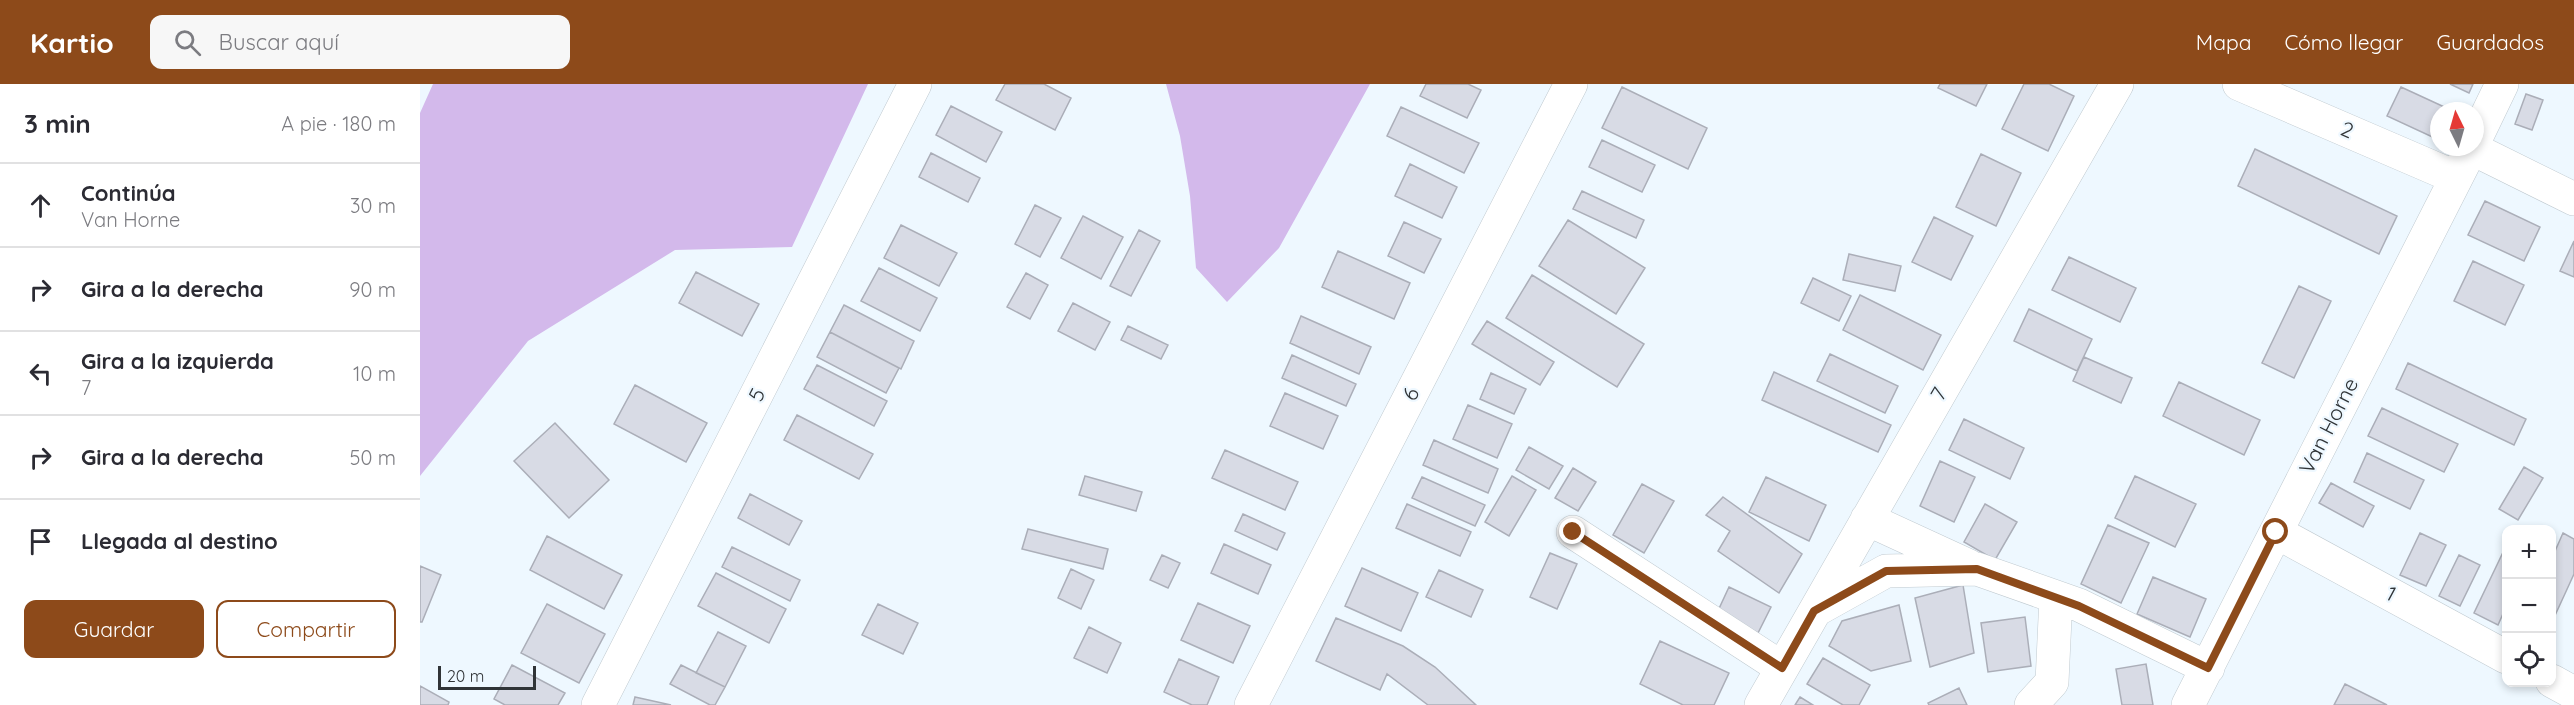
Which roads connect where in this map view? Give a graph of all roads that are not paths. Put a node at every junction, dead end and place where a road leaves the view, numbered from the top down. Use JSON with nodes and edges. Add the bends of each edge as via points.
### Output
{"nodes":[{"id":1,"x":915,"y":84,"type":"edge"},
{"id":2,"x":1571,"y":84,"type":"edge"},
{"id":3,"x":2117,"y":84,"type":"edge"},
{"id":4,"x":2239,"y":84,"type":"edge"},
{"id":5,"x":2502,"y":84,"type":"edge"},
{"id":6,"x":2484,"y":121,"type":"edge"},
{"id":7,"x":2484,"y":151,"type":"edge"},
{"id":8,"x":2466,"y":156,"type":"edge"},
{"id":9,"x":2455,"y":177,"type":"junction"},
{"id":10,"x":2574,"y":199,"type":"edge"},
{"id":11,"x":1867,"y":519,"type":"junction"},
{"id":12,"x":1573,"y":532,"type":"dead end"},
{"id":13,"x":2276,"y":532,"type":"junction"},
{"id":14,"x":1977,"y":569,"type":"junction"},
{"id":15,"x":2056,"y":597,"type":"junction"},
{"id":16,"x":1814,"y":611,"type":"junction"},
{"id":17,"x":2502,"y":655,"type":"edge"},
{"id":18,"x":1782,"y":668,"type":"junction"},
{"id":19,"x":2208,"y":668,"type":"junction"},
{"id":20,"x":2556,"y":683,"type":"edge"},
{"id":21,"x":2574,"y":693,"type":"edge"},
{"id":22,"x":598,"y":705,"type":"edge"},
{"id":23,"x":1251,"y":705,"type":"edge"},
{"id":24,"x":1761,"y":705,"type":"edge"},
{"id":25,"x":2031,"y":705,"type":"edge"},
{"id":26,"x":2188,"y":705,"type":"edge"}],
"edges":[{"from":1,"to":22,"type":"street","name":"5"},
{"from":2,"to":23,"type":"street","name":"6"},
{"from":3,"to":11,"type":"street","name":"7"},
{"from":4,"to":9,"type":"street","name":"2"},
{"from":5,"to":6,"type":"street","name":"Van Horne"},
{"from":7,"to":10,"type":"street"},
{"from":8,"to":9,"type":"street","name":"Van Horne"},
{"from":9,"to":13,"type":"street","name":"Van Horne"},
{"from":11,"to":14,"type":"street"},
{"from":11,"to":16,"type":"street","name":"7"},
{"from":12,"to":18,"type":"street"},
{"from":13,"to":17,"type":"street","name":"1"},
{"from":13,"to":19,"type":"street","name":"Van Horne"},
{"from":14,"to":15,"type":"street"},
{"from":14,"to":16,"type":"street","via":[[1886,571]]},
{"from":15,"to":19,"type":"street"},
{"from":15,"to":25,"type":"street","via":[[2052,682]]},
{"from":16,"to":18,"type":"street","name":"7"},
{"from":18,"to":24,"type":"street","name":"7"},
{"from":19,"to":26,"type":"street","name":"Van Horne"},
{"from":20,"to":21,"type":"street"}]}
